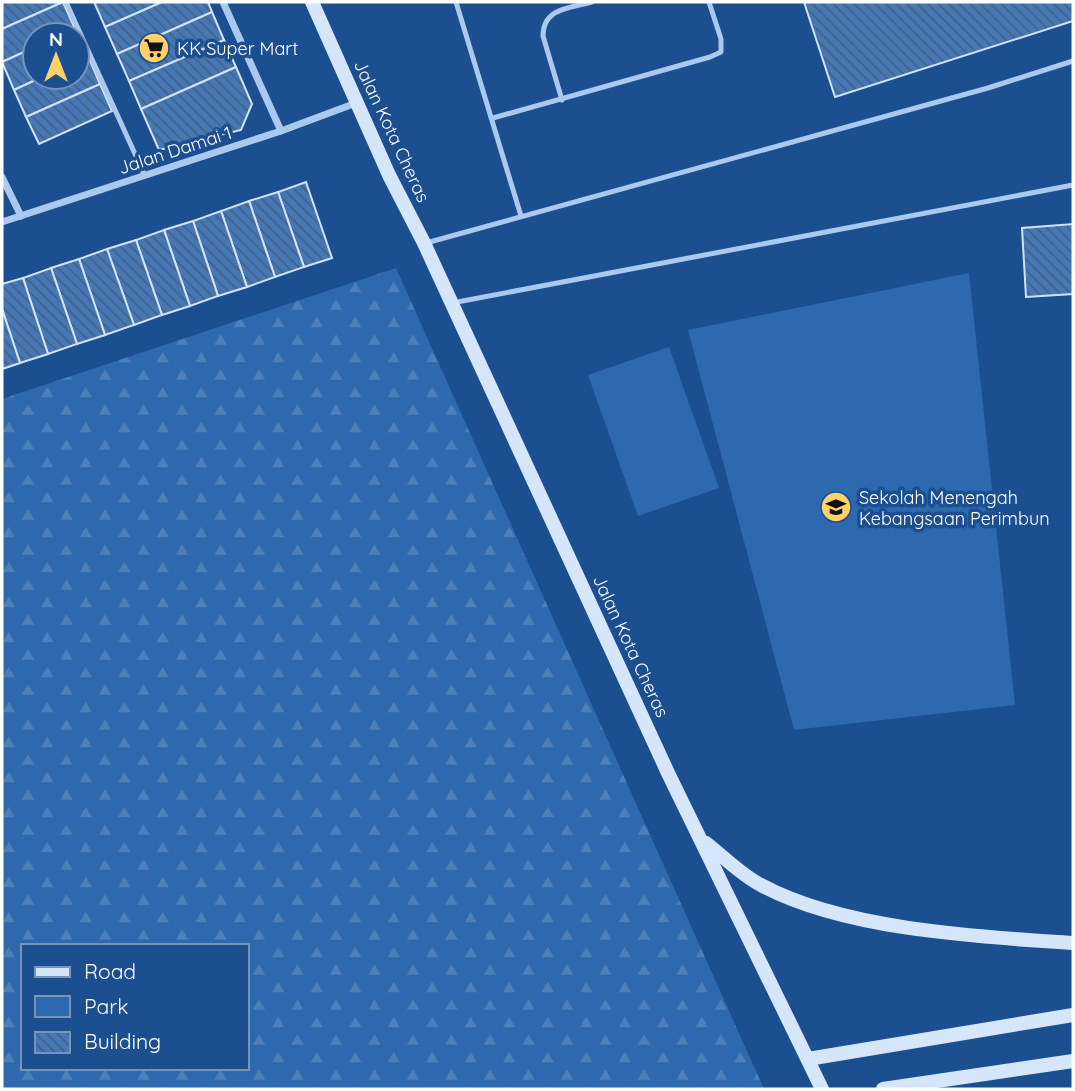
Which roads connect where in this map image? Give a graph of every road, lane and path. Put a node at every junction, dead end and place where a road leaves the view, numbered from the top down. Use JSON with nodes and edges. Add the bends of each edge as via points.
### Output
{"nodes":[{"id":1,"x":66,"y":2,"type":"edge"},
{"id":2,"x":223,"y":2,"type":"edge"},
{"id":3,"x":312,"y":2,"type":"edge"},
{"id":4,"x":456,"y":2,"type":"edge"},
{"id":5,"x":592,"y":2,"type":"edge"},
{"id":6,"x":709,"y":2,"type":"edge"},
{"id":7,"x":1073,"y":61,"type":"edge"},
{"id":8,"x":562,"y":100,"type":"junction"},
{"id":9,"x":356,"y":103,"type":"junction"},
{"id":10,"x":493,"y":118,"type":"junction"},
{"id":11,"x":281,"y":131,"type":"junction"},
{"id":12,"x":145,"y":176,"type":"junction"},
{"id":13,"x":2,"y":177,"type":"edge"},
{"id":14,"x":1073,"y":185,"type":"edge"},
{"id":15,"x":20,"y":216,"type":"junction"},
{"id":16,"x":521,"y":216,"type":"junction"},
{"id":17,"x":2,"y":222,"type":"edge"},
{"id":18,"x":424,"y":243,"type":"junction"},
{"id":19,"x":452,"y":303,"type":"junction"},
{"id":20,"x":702,"y":839,"type":"junction"},
{"id":21,"x":1073,"y":943,"type":"edge"},
{"id":22,"x":1073,"y":1016,"type":"edge"},
{"id":23,"x":808,"y":1059,"type":"junction"},
{"id":24,"x":1073,"y":1061,"type":"edge"},
{"id":25,"x":822,"y":1089,"type":"edge"},
{"id":26,"x":883,"y":1089,"type":"edge"}],
"edges":[{"from":1,"to":12,"type":"lane"},
{"from":2,"to":11,"type":"street"},
{"from":3,"to":9,"type":"street","name":"Jalan Kota Cheras"},
{"from":4,"to":10,"type":"lane"},
{"from":5,"to":8,"type":"lane","via":[[552,13],[543,25]]},
{"from":6,"to":8,"type":"lane","via":[[722,52]]},
{"from":7,"to":16,"type":"lane","via":[[988,89]]},
{"from":8,"to":10,"type":"lane"},
{"from":9,"to":11,"type":"street","name":"Jalan Damai 1"},
{"from":9,"to":18,"type":"street","name":"Jalan Kota Cheras"},
{"from":10,"to":16,"type":"lane"},
{"from":11,"to":12,"type":"street","name":"Jalan Damai 1"},
{"from":12,"to":15,"type":"street","name":"Jalan Damai 1"},
{"from":13,"to":15,"type":"street"},
{"from":14,"to":19,"type":"lane"},
{"from":15,"to":17,"type":"street","name":"Jalan Damai 1"},
{"from":16,"to":18,"type":"lane"},
{"from":18,"to":19,"type":"street","name":"Jalan Kota Cheras"},
{"from":19,"to":20,"type":"street","name":"Jalan Kota Cheras"},
{"from":20,"to":21,"type":"street","via":[[759,885],[862,920]]},
{"from":20,"to":23,"type":"street","name":"Jalan Kota Cheras"},
{"from":22,"to":23,"type":"street"},
{"from":23,"to":25,"type":"street","name":"Jalan Kota Cheras"},
{"from":24,"to":26,"type":"street"}]}
